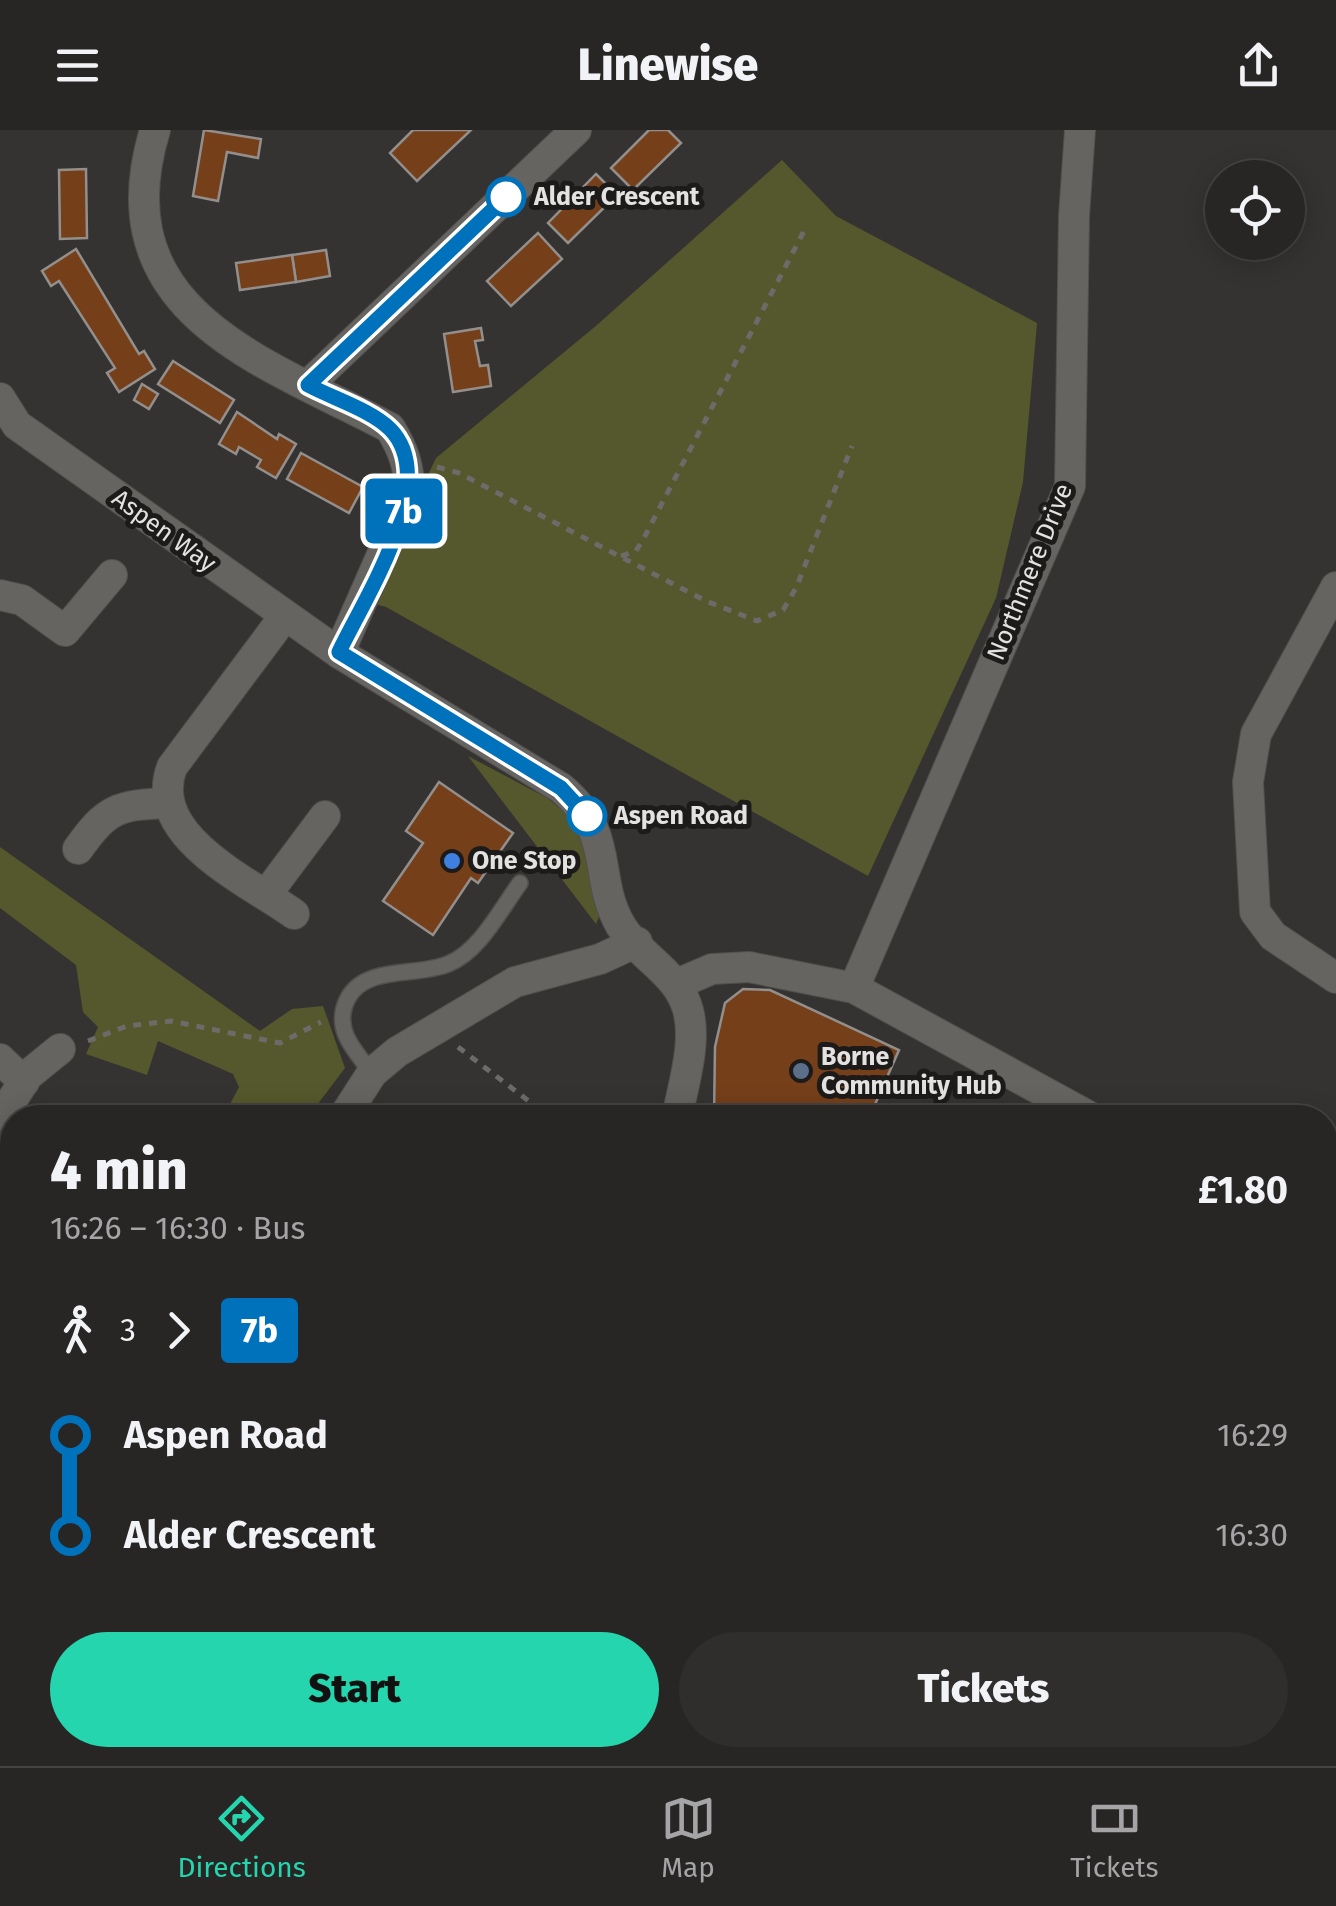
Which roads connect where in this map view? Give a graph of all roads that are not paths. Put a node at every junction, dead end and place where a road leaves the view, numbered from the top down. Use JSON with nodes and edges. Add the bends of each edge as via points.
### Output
{"nodes":[{"id":1,"x":155,"y":130,"type":"edge"},
{"id":2,"x":576,"y":130,"type":"edge"},
{"id":3,"x":1080,"y":130,"type":"edge"},
{"id":4,"x":308,"y":385,"type":"junction"},
{"id":5,"x":0,"y":398,"type":"edge"},
{"id":6,"x":112,"y":575,"type":"dead end"},
{"id":7,"x":1336,"y":587,"type":"edge"},
{"id":8,"x":0,"y":595,"type":"edge"},
{"id":9,"x":284,"y":617,"type":"junction"},
{"id":10,"x":339,"y":652,"type":"junction"},
{"id":11,"x":168,"y":803,"type":"junction"},
{"id":12,"x":325,"y":816,"type":"dead end"},
{"id":13,"x":78,"y":849,"type":"dead end"},
{"id":14,"x":520,"y":883,"type":"dead end"},
{"id":15,"x":266,"y":894,"type":"junction"},
{"id":16,"x":294,"y":914,"type":"dead end"},
{"id":17,"x":637,"y":942,"type":"junction"},
{"id":18,"x":1336,"y":978,"type":"edge"},
{"id":19,"x":677,"y":984,"type":"junction"},
{"id":20,"x":854,"y":988,"type":"junction"},
{"id":21,"x":60,"y":1049,"type":"road end"},
{"id":22,"x":0,"y":1060,"type":"edge"},
{"id":23,"x":372,"y":1074,"type":"junction"},
{"id":24,"x":24,"y":1082,"type":"junction"},
{"id":25,"x":9,"y":1105,"type":"edge"},
{"id":26,"x":352,"y":1105,"type":"edge"},
{"id":27,"x":679,"y":1105,"type":"edge"},
{"id":28,"x":1068,"y":1105,"type":"edge"}],
"edges":[{"from":1,"to":4,"type":"street","via":[[144,216],[166,284],[216,333]]},
{"from":2,"to":4,"type":"street"},
{"from":3,"to":20,"type":"street","name":"Northmere Drive","via":[[1070,486]]},
{"from":4,"to":10,"type":"street","via":[[390,428],[406,459],[410,493]]},
{"from":5,"to":9,"type":"street","name":"Aspen Way","via":[[16,425]]},
{"from":6,"to":8,"type":"street","via":[[65,631],[22,600]]},
{"from":7,"to":18,"type":"street","via":[[1256,734],[1248,782],[1255,912],[1273,936]]},
{"from":9,"to":10,"type":"street","name":"Aspen Way"},
{"from":9,"to":11,"type":"street","via":[[172,767]]},
{"from":10,"to":17,"type":"street","via":[[576,801],[597,836],[619,922]]},
{"from":11,"to":13,"type":"street","via":[[125,804],[98,820]]},
{"from":11,"to":15,"type":"street","via":[[179,831]]},
{"from":12,"to":15,"type":"street"},
{"from":14,"to":23,"type":"lane","via":[[465,954],[434,968],[363,981],[342,1012],[346,1036]]},
{"from":15,"to":16,"type":"street"},
{"from":17,"to":19,"type":"street"},
{"from":17,"to":23,"type":"street","via":[[515,982]]},
{"from":19,"to":20,"type":"street","via":[[712,969],[748,967]]},
{"from":19,"to":27,"type":"street","via":[[691,1022]]},
{"from":20,"to":28,"type":"street"},
{"from":21,"to":24,"type":"street"},
{"from":22,"to":24,"type":"street"},
{"from":23,"to":26,"type":"street"},
{"from":24,"to":25,"type":"street"}]}
